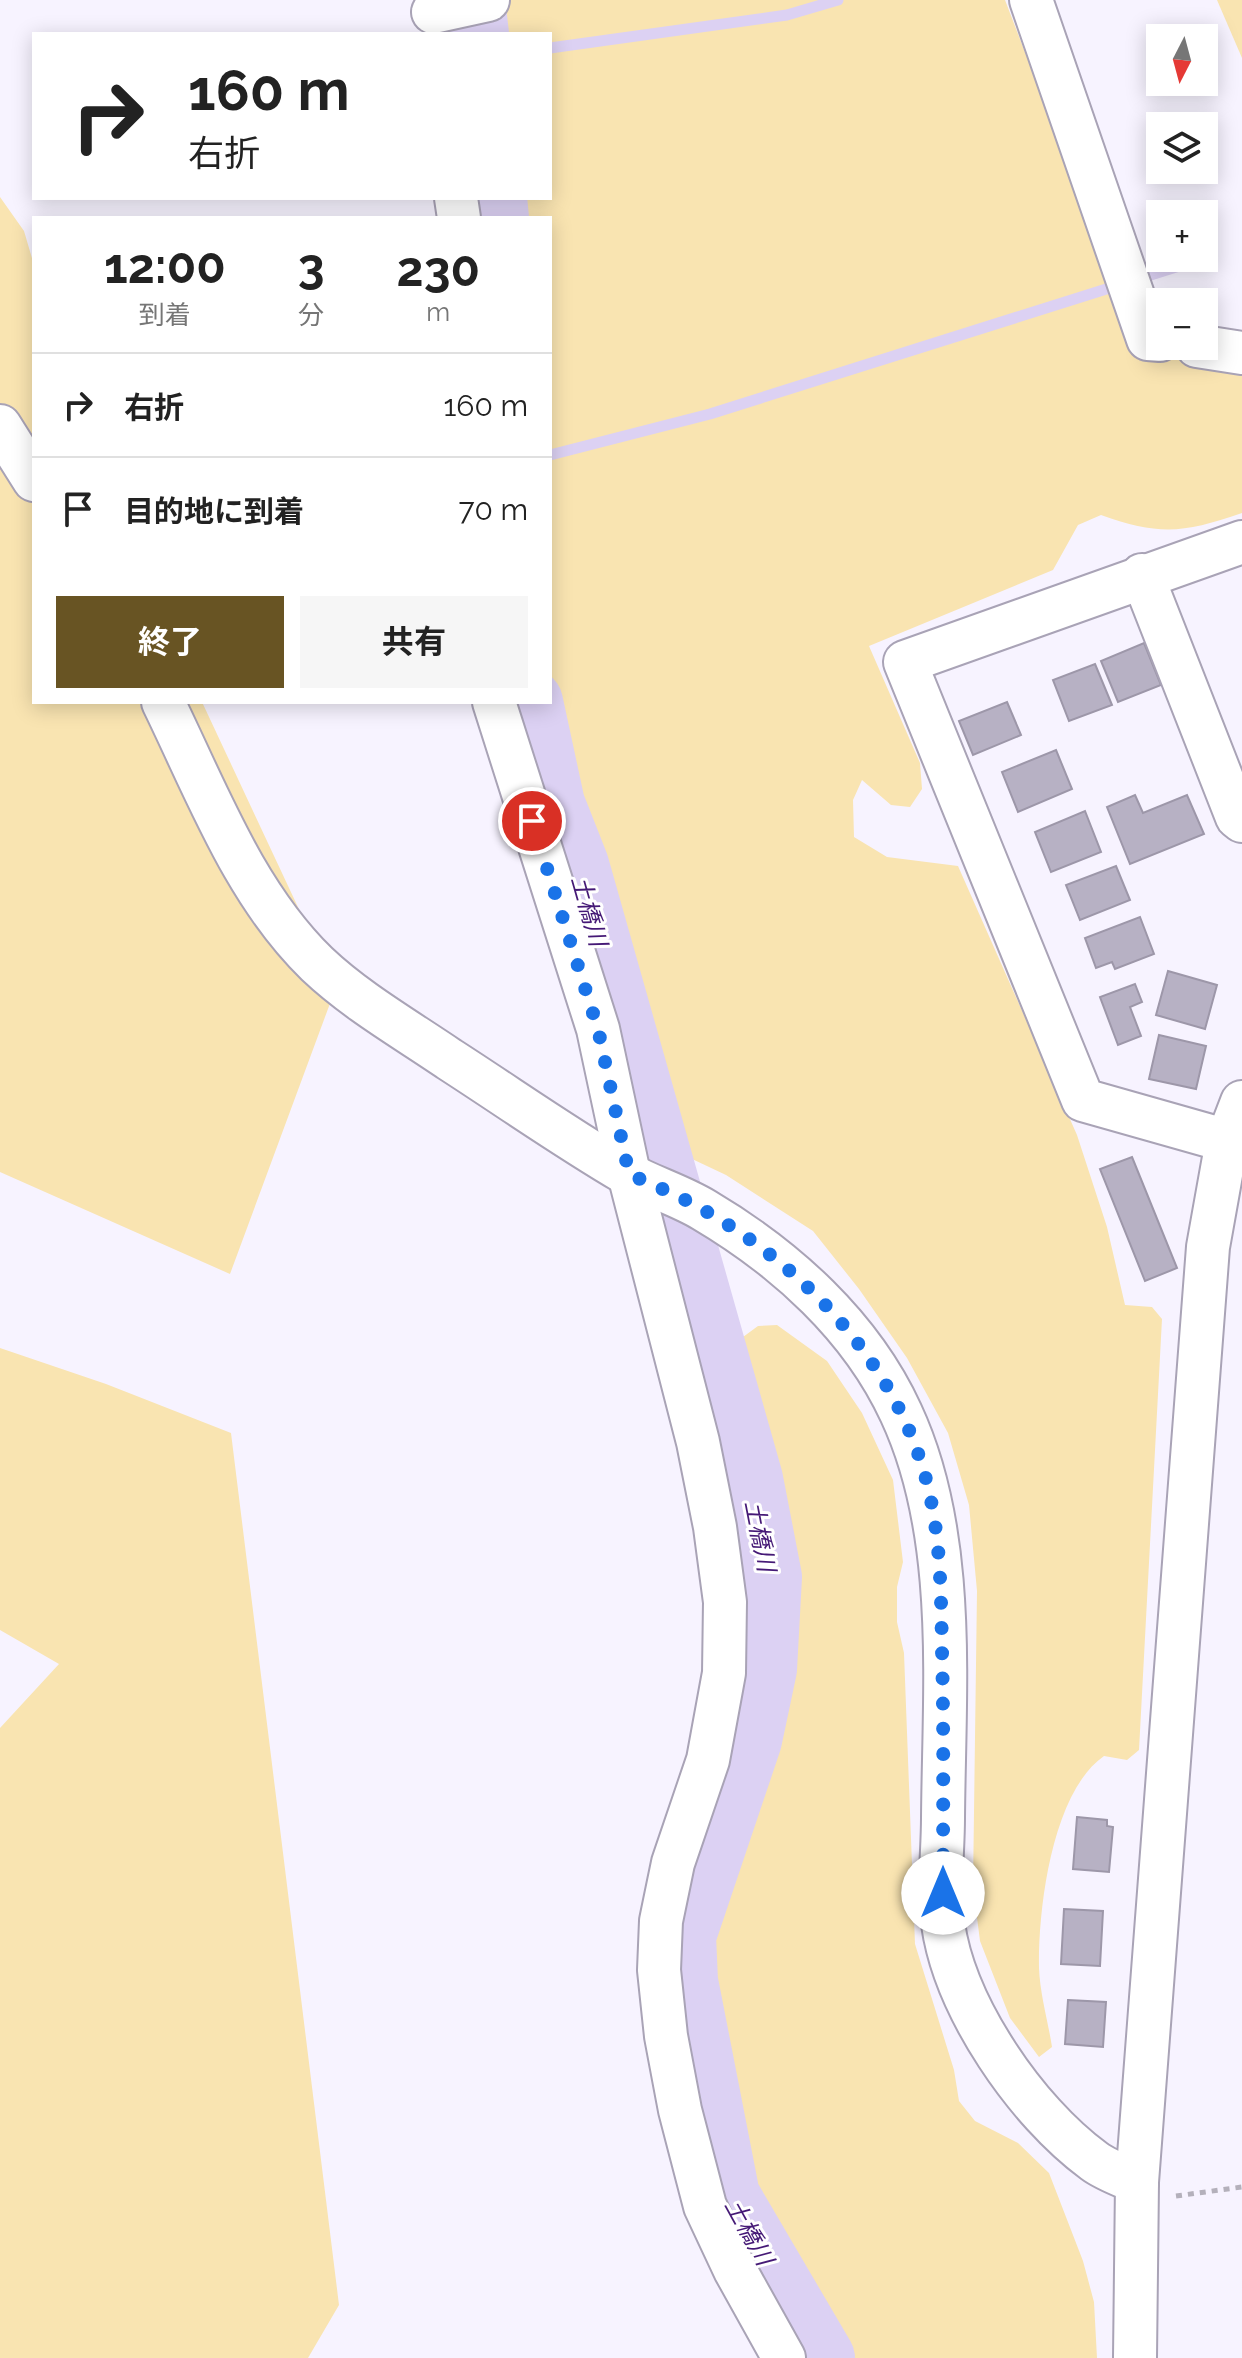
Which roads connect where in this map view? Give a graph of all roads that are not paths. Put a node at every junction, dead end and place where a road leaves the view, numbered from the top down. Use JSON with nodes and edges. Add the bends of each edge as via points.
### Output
{"nodes":[{"id":1,"x":488,"y":0,"type":"edge"},
{"id":2,"x":1031,"y":0,"type":"edge"},
{"id":3,"x":433,"y":15,"type":"edge"},
{"id":4,"x":1146,"y":333,"type":"edge"},
{"id":5,"x":1218,"y":349,"type":"edge"},
{"id":6,"x":1242,"y":353,"type":"edge"},
{"id":7,"x":0,"y":426,"type":"edge"},
{"id":8,"x":32,"y":477,"type":"edge"},
{"id":9,"x":1242,"y":542,"type":"edge"},
{"id":10,"x":1142,"y":575,"type":"junction"},
{"id":11,"x":164,"y":704,"type":"edge"},
{"id":12,"x":495,"y":704,"type":"edge"},
{"id":13,"x":1242,"y":821,"type":"edge"},
{"id":14,"x":1242,"y":1102,"type":"edge"},
{"id":15,"x":1234,"y":1143,"type":"edge"},
{"id":16,"x":629,"y":1174,"type":"junction"},
{"id":17,"x":1155,"y":2189,"type":"junction"},
{"id":18,"x":784,"y":2358,"type":"edge"},
{"id":19,"x":1135,"y":2358,"type":"edge"}],
"edges":[{"from":1,"to":3,"type":"street"},
{"from":2,"to":4,"type":"street"},
{"from":5,"to":6,"type":"street"},
{"from":7,"to":8,"type":"street"},
{"from":9,"to":10,"type":"street"},
{"from":10,"to":13,"type":"street"},
{"from":10,"to":15,"type":"street","via":[[905,662],[1083,1100]]},
{"from":11,"to":16,"type":"street","via":[[226,836],[285,932],[375,1010]]},
{"from":12,"to":16,"type":"street","via":[[598,1029]]},
{"from":14,"to":15,"type":"street"},
{"from":15,"to":17,"type":"street","via":[[1208,1247]]},
{"from":16,"to":17,"type":"street","via":[[701,1208],[767,1251],[832,1312],[865,1352],[901,1412],[927,1485],[940,1553],[943,1923],[963,1988],[986,2040],[1037,2108],[1096,2163]]},
{"from":16,"to":18,"type":"street","via":[[698,1442],[725,1602],[724,1673],[708,1760],[673,1863],[661,1921],[659,1970],[666,2036],[705,2206]]},
{"from":17,"to":19,"type":"street"}]}
